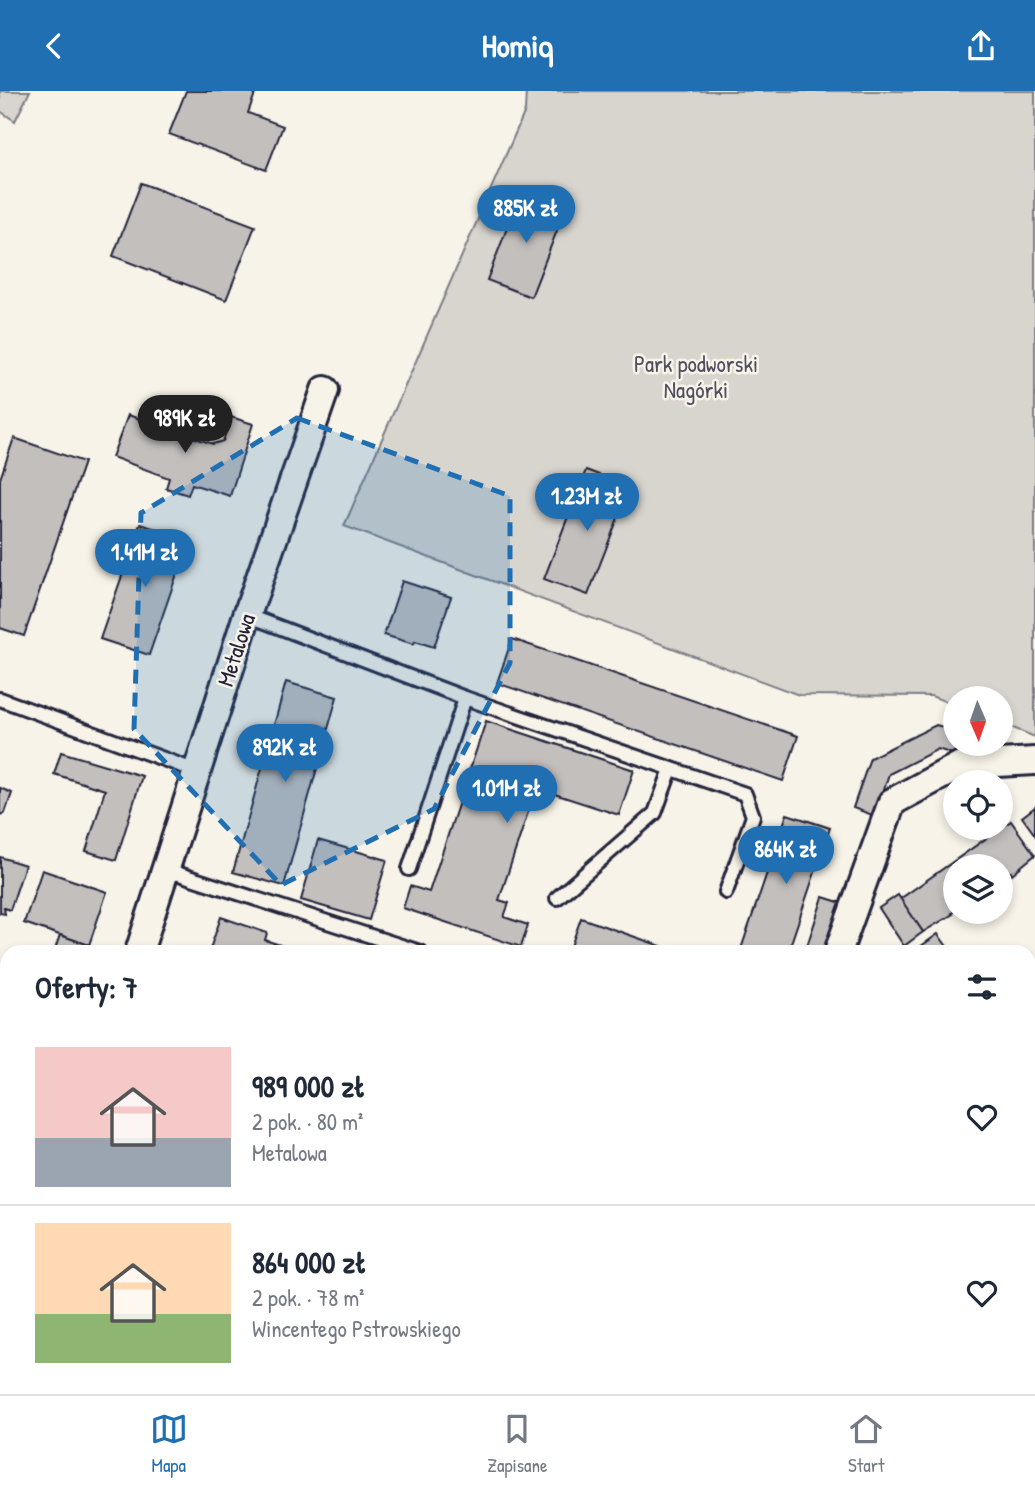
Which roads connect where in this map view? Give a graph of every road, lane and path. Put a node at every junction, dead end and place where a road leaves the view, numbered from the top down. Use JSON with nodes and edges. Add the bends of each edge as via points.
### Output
{"nodes":[{"id":1,"x":325,"y":390,"type":"dead end"},
{"id":2,"x":247,"y":615,"type":"junction"},
{"id":3,"x":465,"y":698,"type":"junction"},
{"id":4,"x":0,"y":699,"type":"edge"},
{"id":5,"x":1035,"y":761,"type":"edge"},
{"id":6,"x":671,"y":769,"type":"junction"},
{"id":7,"x":196,"y":771,"type":"junction"},
{"id":8,"x":409,"y":869,"type":"dead end"},
{"id":9,"x":167,"y":870,"type":"junction"},
{"id":10,"x":726,"y":892,"type":"dead end"},
{"id":11,"x":556,"y":898,"type":"dead end"},
{"id":12,"x":141,"y":945,"type":"edge"},
{"id":13,"x":398,"y":945,"type":"edge"},
{"id":14,"x":841,"y":945,"type":"edge"}],
"edges":[{"from":1,"to":2,"type":"street","name":"Metalowa"},
{"from":2,"to":3,"type":"lane"},
{"from":2,"to":7,"type":"street","name":"Metalowa"},
{"from":3,"to":6,"type":"lane"},
{"from":3,"to":8,"type":"lane"},
{"from":4,"to":7,"type":"lane"},
{"from":5,"to":14,"type":"street","via":[[961,765],[892,802]]},
{"from":6,"to":10,"type":"lane","via":[[745,794],[753,816]]},
{"from":6,"to":11,"type":"lane","via":[[655,813]]},
{"from":7,"to":9,"type":"street","name":"Metalowa"},
{"from":9,"to":12,"type":"street","name":"Metalowa"},
{"from":9,"to":13,"type":"lane"}]}
